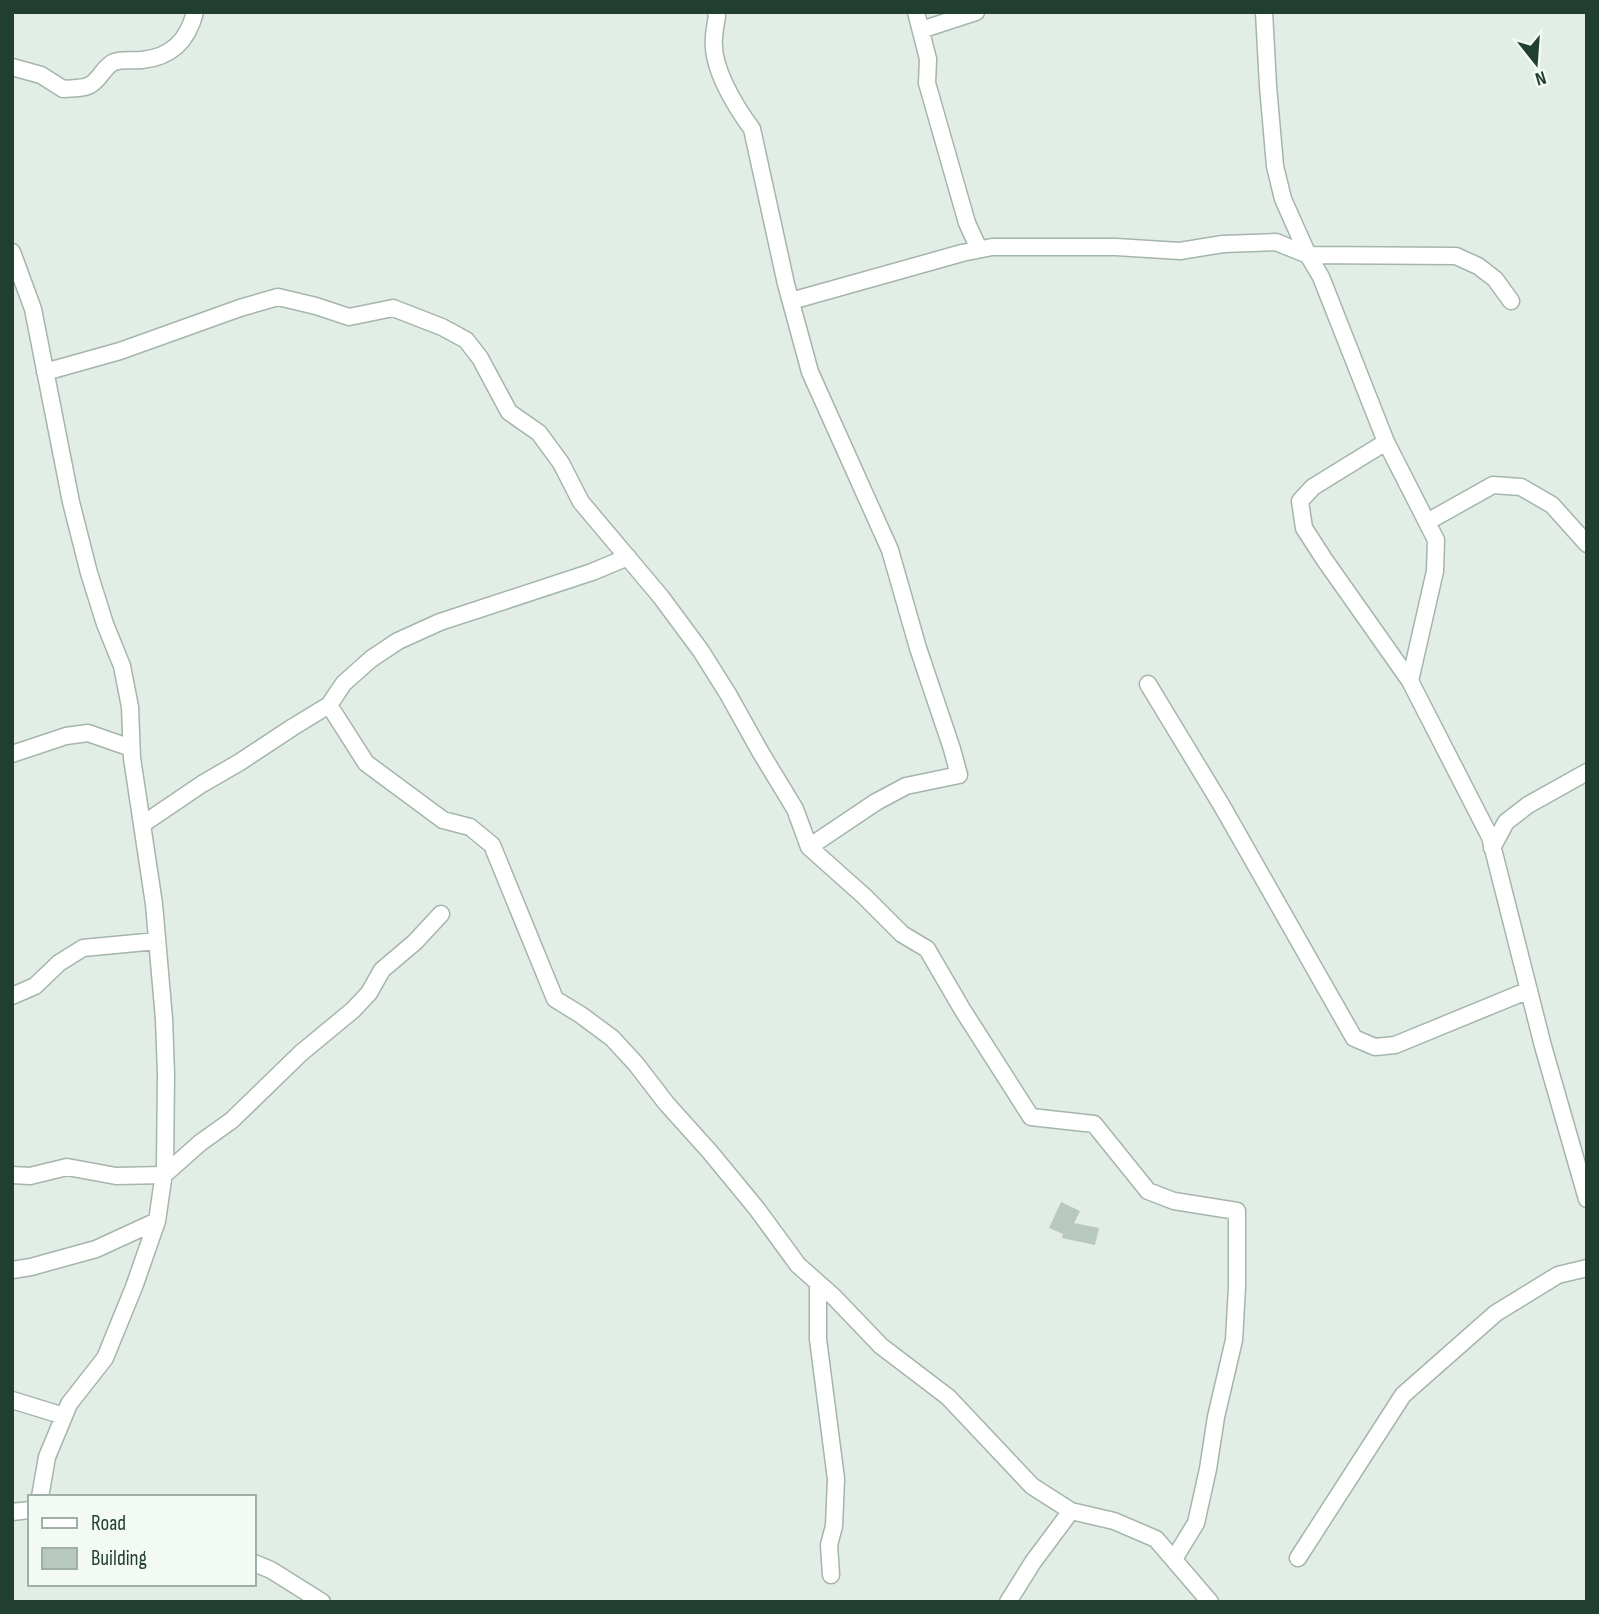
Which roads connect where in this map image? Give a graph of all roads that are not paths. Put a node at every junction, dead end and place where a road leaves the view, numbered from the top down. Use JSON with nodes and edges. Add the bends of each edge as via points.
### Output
{"nodes":[{"id":1,"x":195,"y":12,"type":"edge"},
{"id":2,"x":716,"y":12,"type":"edge"},
{"id":3,"x":916,"y":12,"type":"edge"},
{"id":4,"x":976,"y":12,"type":"edge"},
{"id":5,"x":1264,"y":12,"type":"edge"},
{"id":6,"x":921,"y":30,"type":"junction"},
{"id":7,"x":12,"y":67,"type":"edge"},
{"id":8,"x":979,"y":249,"type":"junction"},
{"id":9,"x":12,"y":252,"type":"edge"},
{"id":10,"x":1308,"y":255,"type":"junction"},
{"id":11,"x":15,"y":272,"type":"edge"},
{"id":12,"x":791,"y":301,"type":"junction"},
{"id":13,"x":1511,"y":301,"type":"dead end"},
{"id":14,"x":46,"y":372,"type":"junction"},
{"id":15,"x":1386,"y":442,"type":"junction"},
{"id":16,"x":1427,"y":522,"type":"junction"},
{"id":17,"x":1587,"y":544,"type":"edge"},
{"id":18,"x":628,"y":557,"type":"junction"},
{"id":19,"x":1410,"y":681,"type":"junction"},
{"id":20,"x":1148,"y":684,"type":"dead end"},
{"id":21,"x":329,"y":705,"type":"junction"},
{"id":22,"x":131,"y":748,"type":"junction"},
{"id":23,"x":12,"y":754,"type":"edge"},
{"id":24,"x":1587,"y":772,"type":"edge"},
{"id":25,"x":143,"y":824,"type":"junction"},
{"id":26,"x":809,"y":847,"type":"junction"},
{"id":27,"x":1493,"y":848,"type":"junction"},
{"id":28,"x":441,"y":914,"type":"dead end"},
{"id":29,"x":157,"y":941,"type":"junction"},
{"id":30,"x":1529,"y":990,"type":"junction"},
{"id":31,"x":12,"y":996,"type":"edge"},
{"id":32,"x":12,"y":1175,"type":"edge"},
{"id":33,"x":164,"y":1175,"type":"junction"},
{"id":34,"x":1583,"y":1176,"type":"edge"},
{"id":35,"x":1587,"y":1199,"type":"edge"},
{"id":36,"x":157,"y":1221,"type":"junction"},
{"id":37,"x":1587,"y":1268,"type":"edge"},
{"id":38,"x":12,"y":1270,"type":"edge"},
{"id":39,"x":818,"y":1283,"type":"junction"},
{"id":40,"x":12,"y":1400,"type":"edge"},
{"id":41,"x":64,"y":1416,"type":"junction"},
{"id":42,"x":40,"y":1495,"type":"edge"},
{"id":43,"x":1071,"y":1511,"type":"junction"},
{"id":44,"x":1298,"y":1558,"type":"dead end"},
{"id":45,"x":1174,"y":1559,"type":"junction"},
{"id":46,"x":256,"y":1564,"type":"edge"},
{"id":47,"x":831,"y":1575,"type":"dead end"},
{"id":48,"x":322,"y":1602,"type":"edge"},
{"id":49,"x":1008,"y":1602,"type":"edge"},
{"id":50,"x":1210,"y":1602,"type":"edge"}],
"edges":[{"from":1,"to":7,"type":"street","via":[[188,34],[176,47],[159,57],[112,63],[90,85],[63,89],[41,75]]},
{"from":2,"to":12,"type":"street","via":[[713,41],[717,60],[736,108],[752,129]]},
{"from":3,"to":6,"type":"street"},
{"from":4,"to":6,"type":"street"},
{"from":5,"to":10,"type":"street","via":[[1275,166],[1283,199]]},
{"from":6,"to":8,"type":"street","via":[[928,83],[967,223]]},
{"from":8,"to":10,"type":"street","via":[[1180,251],[1276,242]]},
{"from":8,"to":12,"type":"street"},
{"from":9,"to":11,"type":"street"},
{"from":10,"to":13,"type":"street","via":[[1456,256],[1495,279]]},
{"from":10,"to":15,"type":"street","via":[[1321,277]]},
{"from":11,"to":14,"type":"street","via":[[33,309]]},
{"from":12,"to":26,"type":"street","via":[[810,372],[890,550],[959,775],[905,786]]},
{"from":14,"to":18,"type":"street","via":[[278,297],[349,317],[393,308],[466,340],[509,412],[539,433],[581,502]]},
{"from":14,"to":22,"type":"street","via":[[89,573],[122,666]]},
{"from":15,"to":16,"type":"street"},
{"from":15,"to":19,"type":"street","via":[[1313,486],[1300,501],[1304,528]]},
{"from":16,"to":17,"type":"street","via":[[1493,485],[1521,487],[1552,505]]},
{"from":16,"to":19,"type":"street","via":[[1436,540],[1435,571]]},
{"from":18,"to":21,"type":"street","via":[[398,641],[344,682]]},
{"from":18,"to":26,"type":"street","via":[[701,651],[728,694],[795,809]]},
{"from":19,"to":27,"type":"street"},
{"from":20,"to":30,"type":"street","via":[[1354,1038],[1375,1047],[1395,1045]]},
{"from":21,"to":25,"type":"street"},
{"from":21,"to":39,"type":"street","via":[[366,764],[443,820],[470,827],[492,845],[555,999],[612,1038],[710,1152],[798,1265]]},
{"from":22,"to":23,"type":"street","via":[[88,733]]},
{"from":22,"to":25,"type":"street"},
{"from":24,"to":27,"type":"street","via":[[1528,804],[1506,822]]},
{"from":25,"to":29,"type":"street"},
{"from":26,"to":45,"type":"street","via":[[902,934],[928,949],[1031,1117],[1094,1124],[1148,1191],[1174,1201],[1237,1211],[1234,1340],[1196,1522]]},
{"from":27,"to":30,"type":"street"},
{"from":28,"to":33,"type":"street","via":[[382,970],[353,1010]]},
{"from":29,"to":31,"type":"street","via":[[83,948],[36,986]]},
{"from":29,"to":33,"type":"street","via":[[166,1074]]},
{"from":30,"to":34,"type":"street"},
{"from":32,"to":33,"type":"street","via":[[30,1176],[67,1167],[116,1176]]},
{"from":33,"to":36,"type":"street"},
{"from":34,"to":35,"type":"street"},
{"from":36,"to":38,"type":"street","via":[[96,1249]]},
{"from":36,"to":41,"type":"street","via":[[105,1358]]},
{"from":37,"to":44,"type":"street","via":[[1559,1275],[1496,1313],[1403,1395]]},
{"from":39,"to":43,"type":"street","via":[[881,1346],[948,1396],[1032,1486]]},
{"from":39,"to":47,"type":"street","via":[[818,1339],[836,1479],[829,1545]]},
{"from":40,"to":41,"type":"street"},
{"from":41,"to":42,"type":"street","via":[[47,1457]]},
{"from":43,"to":45,"type":"street","via":[[1114,1521],[1156,1539]]},
{"from":43,"to":49,"type":"street"},
{"from":45,"to":50,"type":"street"},
{"from":46,"to":48,"type":"street"}]}
